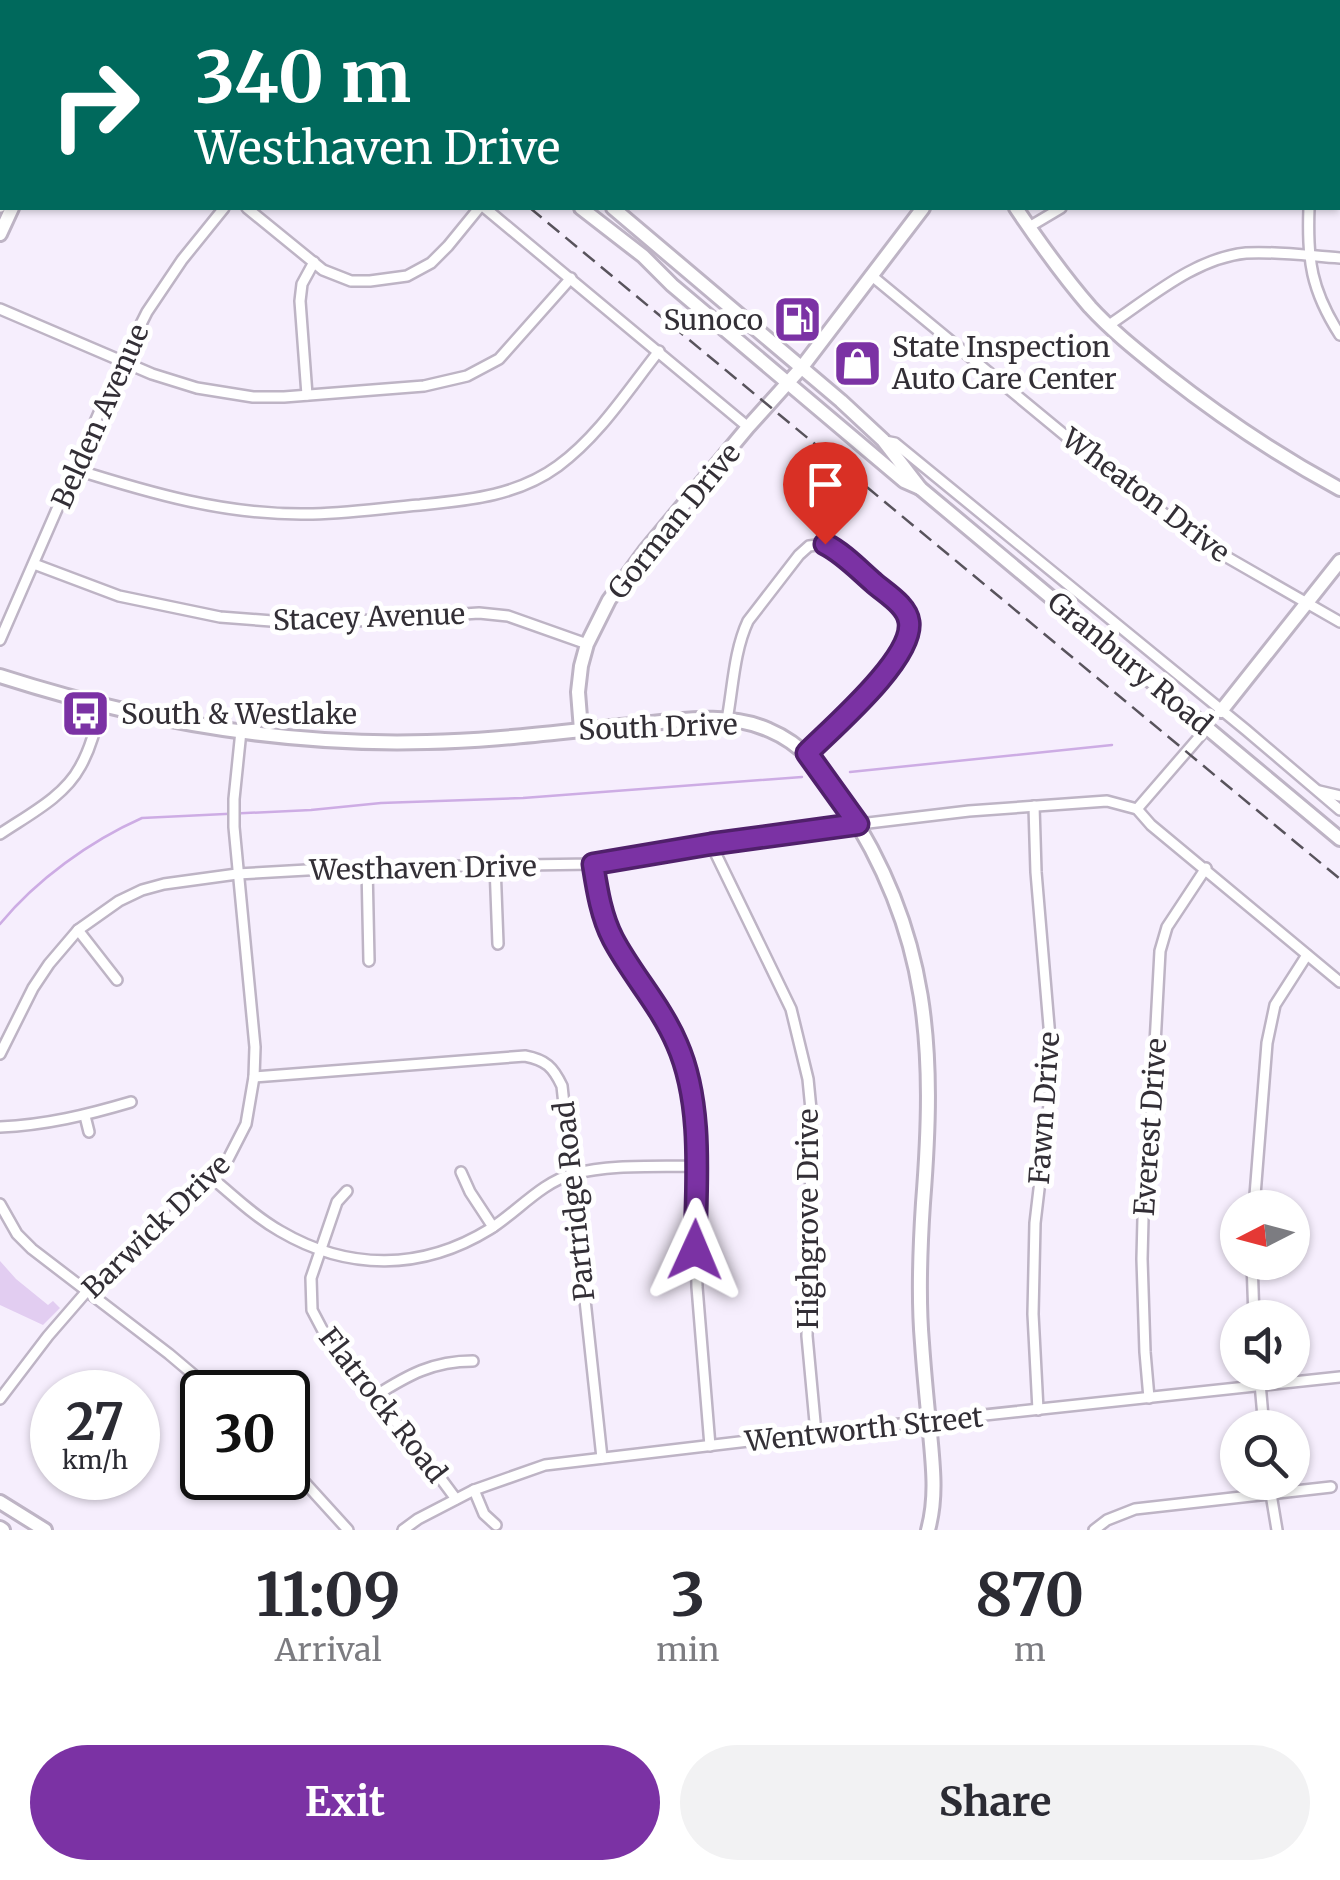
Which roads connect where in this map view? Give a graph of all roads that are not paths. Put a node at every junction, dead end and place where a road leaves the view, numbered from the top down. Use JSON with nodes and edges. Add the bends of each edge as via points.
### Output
{"nodes":[{"id":1,"x":11,"y":210,"type":"edge"},
{"id":2,"x":222,"y":210,"type":"edge"},
{"id":3,"x":249,"y":210,"type":"edge"},
{"id":4,"x":480,"y":210,"type":"edge"},
{"id":5,"x":485,"y":210,"type":"edge"},
{"id":6,"x":584,"y":210,"type":"edge"},
{"id":7,"x":614,"y":210,"type":"edge"},
{"id":8,"x":922,"y":210,"type":"edge"},
{"id":9,"x":1017,"y":210,"type":"edge"},
{"id":10,"x":1057,"y":210,"type":"edge"},
{"id":11,"x":1309,"y":210,"type":"edge"},
{"id":12,"x":1028,"y":226,"type":"junction"},
{"id":13,"x":0,"y":234,"type":"edge"},
{"id":14,"x":1310,"y":256,"type":"junction"},
{"id":15,"x":1340,"y":258,"type":"edge"},
{"id":16,"x":314,"y":262,"type":"junction"},
{"id":17,"x":872,"y":276,"type":"junction"},
{"id":18,"x":571,"y":278,"type":"junction"},
{"id":19,"x":0,"y":309,"type":"edge"},
{"id":20,"x":1109,"y":325,"type":"junction"},
{"id":21,"x":1340,"y":335,"type":"edge"},
{"id":22,"x":659,"y":351,"type":"junction"},
{"id":23,"x":122,"y":362,"type":"junction"},
{"id":24,"x":802,"y":367,"type":"junction"},
{"id":25,"x":788,"y":384,"type":"junction"},
{"id":26,"x":307,"y":395,"type":"junction"},
{"id":27,"x":818,"y":409,"type":"junction"},
{"id":28,"x":748,"y":428,"type":"junction"},
{"id":29,"x":883,"y":440,"type":"junction"},
{"id":30,"x":74,"y":469,"type":"junction"},
{"id":31,"x":920,"y":488,"type":"junction"},
{"id":32,"x":1340,"y":490,"type":"edge"},
{"id":33,"x":1340,"y":561,"type":"edge"},
{"id":34,"x":34,"y":564,"type":"junction"},
{"id":35,"x":1307,"y":604,"type":"junction"},
{"id":36,"x":1340,"y":622,"type":"edge"},
{"id":37,"x":0,"y":640,"type":"edge"},
{"id":38,"x":587,"y":644,"type":"junction"},
{"id":39,"x":0,"y":676,"type":"edge"},
{"id":40,"x":101,"y":705,"type":"junction"},
{"id":41,"x":1222,"y":711,"type":"junction"},
{"id":42,"x":728,"y":720,"type":"junction"},
{"id":43,"x":1207,"y":728,"type":"junction"},
{"id":44,"x":242,"y":730,"type":"junction"},
{"id":45,"x":581,"y":730,"type":"junction"},
{"id":46,"x":807,"y":753,"type":"junction"},
{"id":47,"x":1316,"y":790,"type":"junction"},
{"id":48,"x":1340,"y":796,"type":"edge"},
{"id":49,"x":1034,"y":806,"type":"junction"},
{"id":50,"x":1137,"y":809,"type":"junction"},
{"id":51,"x":1340,"y":810,"type":"edge"},
{"id":52,"x":858,"y":824,"type":"junction"},
{"id":53,"x":1,"y":830,"type":"edge"},
{"id":54,"x":1340,"y":838,"type":"edge"},
{"id":55,"x":711,"y":844,"type":"junction"},
{"id":56,"x":593,"y":864,"type":"junction"},
{"id":57,"x":494,"y":865,"type":"junction"},
{"id":58,"x":367,"y":867,"type":"junction"},
{"id":59,"x":1206,"y":868,"type":"junction"},
{"id":60,"x":237,"y":874,"type":"junction"},
{"id":61,"x":78,"y":930,"type":"junction"},
{"id":62,"x":498,"y":944,"type":"dead end"},
{"id":63,"x":1307,"y":955,"type":"junction"},
{"id":64,"x":368,"y":961,"type":"dead end"},
{"id":65,"x":116,"y":980,"type":"dead end"},
{"id":66,"x":1340,"y":982,"type":"edge"},
{"id":67,"x":0,"y":1054,"type":"edge"},
{"id":68,"x":254,"y":1078,"type":"junction"},
{"id":69,"x":131,"y":1102,"type":"dead end"},
{"id":70,"x":85,"y":1116,"type":"junction"},
{"id":71,"x":0,"y":1127,"type":"edge"},
{"id":72,"x":89,"y":1132,"type":"dead end"},
{"id":73,"x":695,"y":1166,"type":"junction"},
{"id":74,"x":462,"y":1172,"type":"dead end"},
{"id":75,"x":572,"y":1174,"type":"junction"},
{"id":76,"x":213,"y":1179,"type":"junction"},
{"id":77,"x":1255,"y":1190,"type":"edge"},
{"id":78,"x":348,"y":1192,"type":"dead end"},
{"id":79,"x":0,"y":1204,"type":"edge"},
{"id":80,"x":493,"y":1226,"type":"junction"},
{"id":81,"x":319,"y":1251,"type":"junction"},
{"id":82,"x":87,"y":1291,"type":"junction"},
{"id":83,"x":473,"y":1361,"type":"dead end"},
{"id":84,"x":188,"y":1370,"type":"edge"},
{"id":85,"x":1340,"y":1377,"type":"edge"},
{"id":86,"x":1310,"y":1380,"type":"edge"},
{"id":87,"x":1223,"y":1390,"type":"edge"},
{"id":88,"x":375,"y":1396,"type":"junction"},
{"id":89,"x":1148,"y":1398,"type":"junction"},
{"id":90,"x":0,"y":1399,"type":"edge"},
{"id":91,"x":1038,"y":1410,"type":"junction"},
{"id":92,"x":929,"y":1422,"type":"junction"},
{"id":93,"x":816,"y":1433,"type":"junction"},
{"id":94,"x":710,"y":1446,"type":"junction"},
{"id":95,"x":602,"y":1458,"type":"junction"},
{"id":96,"x":1310,"y":1487,"type":"edge"},
{"id":97,"x":1331,"y":1487,"type":"dead end"},
{"id":98,"x":310,"y":1488,"type":"edge"},
{"id":99,"x":474,"y":1490,"type":"junction"},
{"id":100,"x":1220,"y":1496,"type":"edge"},
{"id":101,"x":456,"y":1500,"type":"junction"},
{"id":102,"x":1272,"y":1500,"type":"edge"},
{"id":103,"x":0,"y":1502,"type":"edge"},
{"id":104,"x":496,"y":1525,"type":"dead end"},
{"id":105,"x":45,"y":1530,"type":"edge"},
{"id":106,"x":348,"y":1530,"type":"edge"},
{"id":107,"x":403,"y":1530,"type":"edge"},
{"id":108,"x":928,"y":1530,"type":"edge"},
{"id":109,"x":1094,"y":1530,"type":"edge"},
{"id":110,"x":1277,"y":1530,"type":"edge"}],
"edges":[{"from":1,"to":13,"type":"street"},
{"from":2,"to":23,"type":"street","name":"Belden Avenue","via":[[147,312]]},
{"from":3,"to":16,"type":"street"},
{"from":4,"to":16,"type":"street","via":[[430,264],[406,276],[352,280]]},
{"from":5,"to":18,"type":"street"},
{"from":6,"to":25,"type":"street","name":"Granbury Road"},
{"from":7,"to":24,"type":"street","name":"Granbury Road"},
{"from":8,"to":17,"type":"street","name":"Gorman Drive"},
{"from":9,"to":12,"type":"street"},
{"from":10,"to":12,"type":"street"},
{"from":11,"to":14,"type":"street"},
{"from":12,"to":20,"type":"street"},
{"from":14,"to":15,"type":"street"},
{"from":14,"to":20,"type":"street","via":[[1247,253],[1206,263]]},
{"from":14,"to":21,"type":"street","via":[[1319,298]]},
{"from":16,"to":26,"type":"street","via":[[300,292]]},
{"from":17,"to":24,"type":"street","name":"Gorman Drive"},
{"from":17,"to":35,"type":"street","name":"Wheaton Drive","via":[[1183,528]]},
{"from":18,"to":22,"type":"street"},
{"from":18,"to":26,"type":"street","via":[[499,359],[466,376]]},
{"from":19,"to":23,"type":"street"},
{"from":20,"to":32,"type":"street","via":[[1238,429]]},
{"from":22,"to":28,"type":"street"},
{"from":22,"to":30,"type":"street","via":[[558,466],[479,499],[347,512],[251,511],[171,498]]},
{"from":23,"to":26,"type":"street","via":[[223,393]]},
{"from":23,"to":30,"type":"street","name":"Belden Avenue"},
{"from":24,"to":25,"type":"street","name":"Gorman Drive"},
{"from":24,"to":29,"type":"street","name":"Granbury Road"},
{"from":25,"to":27,"type":"street","name":"Granbury Road"},
{"from":25,"to":28,"type":"street","name":"Gorman Drive"},
{"from":27,"to":29,"type":"street","via":[[864,438]]},
{"from":27,"to":31,"type":"street","name":"Granbury Road","via":[[904,482]]},
{"from":28,"to":38,"type":"street","name":"Gorman Drive","via":[[622,581]]},
{"from":29,"to":31,"type":"street","name":"Granbury Road"},
{"from":29,"to":41,"type":"street","via":[[895,443]]},
{"from":30,"to":34,"type":"street","name":"Belden Avenue"},
{"from":31,"to":43,"type":"street","name":"Granbury Road"},
{"from":33,"to":35,"type":"street"},
{"from":34,"to":37,"type":"street","name":"Belden Avenue"},
{"from":34,"to":38,"type":"street","name":"Stacey Avenue","via":[[119,596],[220,617],[311,624],[479,613],[508,616]]},
{"from":35,"to":36,"type":"street","name":"Wheaton Drive"},
{"from":35,"to":41,"type":"street"},
{"from":38,"to":45,"type":"street","name":"Gorman Drive","via":[[578,692]]},
{"from":39,"to":40,"type":"street","name":"South Drive"},
{"from":40,"to":44,"type":"street","name":"South Drive"},
{"from":40,"to":53,"type":"street","via":[[80,769],[53,798]]},
{"from":41,"to":47,"type":"street"},
{"from":42,"to":45,"type":"street","name":"South Drive"},
{"from":42,"to":46,"type":"street","name":"South Drive","via":[[770,730]]},
{"from":42,"to":46,"type":"street","via":[[748,621],[799,555],[809,546],[831,546],[904,609],[910,623],[878,684]]},
{"from":43,"to":50,"type":"street"},
{"from":43,"to":54,"type":"street","name":"Granbury Road"},
{"from":44,"to":45,"type":"street","name":"South Drive","via":[[426,742]]},
{"from":44,"to":60,"type":"street","name":"Barwick Drive","via":[[234,799]]},
{"from":46,"to":52,"type":"street","name":"South Drive"},
{"from":47,"to":48,"type":"street"},
{"from":47,"to":51,"type":"street"},
{"from":49,"to":50,"type":"street","name":"Westhaven Drive","via":[[1107,800]]},
{"from":49,"to":52,"type":"street","name":"Westhaven Drive"},
{"from":49,"to":91,"type":"street","name":"Fawn Drive","via":[[1052,1050],[1036,1223]]},
{"from":50,"to":59,"type":"street"},
{"from":52,"to":55,"type":"street","name":"Westhaven Drive"},
{"from":52,"to":92,"type":"street","name":"South Drive","via":[[903,922],[926,1021],[930,1094],[920,1285]]},
{"from":55,"to":56,"type":"street","name":"Westhaven Drive"},
{"from":55,"to":93,"type":"street","name":"Highgrove Drive","via":[[792,1009],[808,1079],[807,1336]]},
{"from":56,"to":57,"type":"street","name":"Westhaven Drive"},
{"from":56,"to":73,"type":"street","via":[[612,938],[678,1046],[694,1106]]},
{"from":57,"to":58,"type":"street","name":"Westhaven Drive"},
{"from":57,"to":62,"type":"street"},
{"from":58,"to":60,"type":"street","name":"Westhaven Drive"},
{"from":58,"to":64,"type":"street"},
{"from":59,"to":63,"type":"street"},
{"from":59,"to":89,"type":"street","name":"Everest Drive","via":[[1166,927],[1160,951],[1142,1242]]},
{"from":60,"to":61,"type":"street","name":"Westhaven Drive","via":[[142,890]]},
{"from":60,"to":68,"type":"street","name":"Barwick Drive"},
{"from":61,"to":65,"type":"street"},
{"from":61,"to":67,"type":"street","name":"Westhaven Drive","via":[[49,964]]},
{"from":63,"to":66,"type":"street"},
{"from":63,"to":77,"type":"street","via":[[1275,1005],[1266,1043]]},
{"from":68,"to":75,"type":"street","name":"Partridge Road","via":[[538,1058],[562,1086]]},
{"from":68,"to":76,"type":"street","name":"Barwick Drive","via":[[246,1124]]},
{"from":69,"to":70,"type":"street"},
{"from":70,"to":71,"type":"street"},
{"from":70,"to":72,"type":"street"},
{"from":73,"to":75,"type":"street"},
{"from":73,"to":94,"type":"street"},
{"from":74,"to":80,"type":"street"},
{"from":75,"to":80,"type":"street"},
{"from":75,"to":95,"type":"street","name":"Partridge Road"},
{"from":76,"to":81,"type":"street","via":[[264,1221]]},
{"from":76,"to":82,"type":"street","name":"Barwick Drive"},
{"from":78,"to":81,"type":"street","name":"Flatrock Road","via":[[336,1202]]},
{"from":79,"to":82,"type":"street","via":[[24,1242]]},
{"from":80,"to":81,"type":"street","via":[[406,1260]]},
{"from":81,"to":88,"type":"street","name":"Flatrock Road","via":[[312,1310]]},
{"from":82,"to":84,"type":"street"},
{"from":82,"to":90,"type":"street","name":"Barwick Drive"},
{"from":83,"to":88,"type":"street","via":[[439,1363]]},
{"from":85,"to":86,"type":"street","name":"Wentworth Street"},
{"from":87,"to":89,"type":"street","name":"Wentworth Street"},
{"from":88,"to":101,"type":"street","name":"Flatrock Road"},
{"from":89,"to":91,"type":"street","name":"Wentworth Street"},
{"from":91,"to":92,"type":"street","name":"Wentworth Street"},
{"from":92,"to":93,"type":"street","name":"Wentworth Street"},
{"from":92,"to":108,"type":"street","name":"South Drive","via":[[934,1485]]},
{"from":93,"to":94,"type":"street","name":"Wentworth Street"},
{"from":94,"to":95,"type":"street","name":"Wentworth Street"},
{"from":95,"to":99,"type":"street","name":"Wentworth Street","via":[[545,1465]]},
{"from":96,"to":97,"type":"street"},
{"from":98,"to":106,"type":"street"},
{"from":99,"to":101,"type":"street","name":"Wentworth Street"},
{"from":99,"to":104,"type":"street"},
{"from":100,"to":109,"type":"street","via":[[1134,1509]]},
{"from":101,"to":107,"type":"street","name":"Wentworth Street"},
{"from":102,"to":110,"type":"street"},
{"from":103,"to":105,"type":"street"}]}
